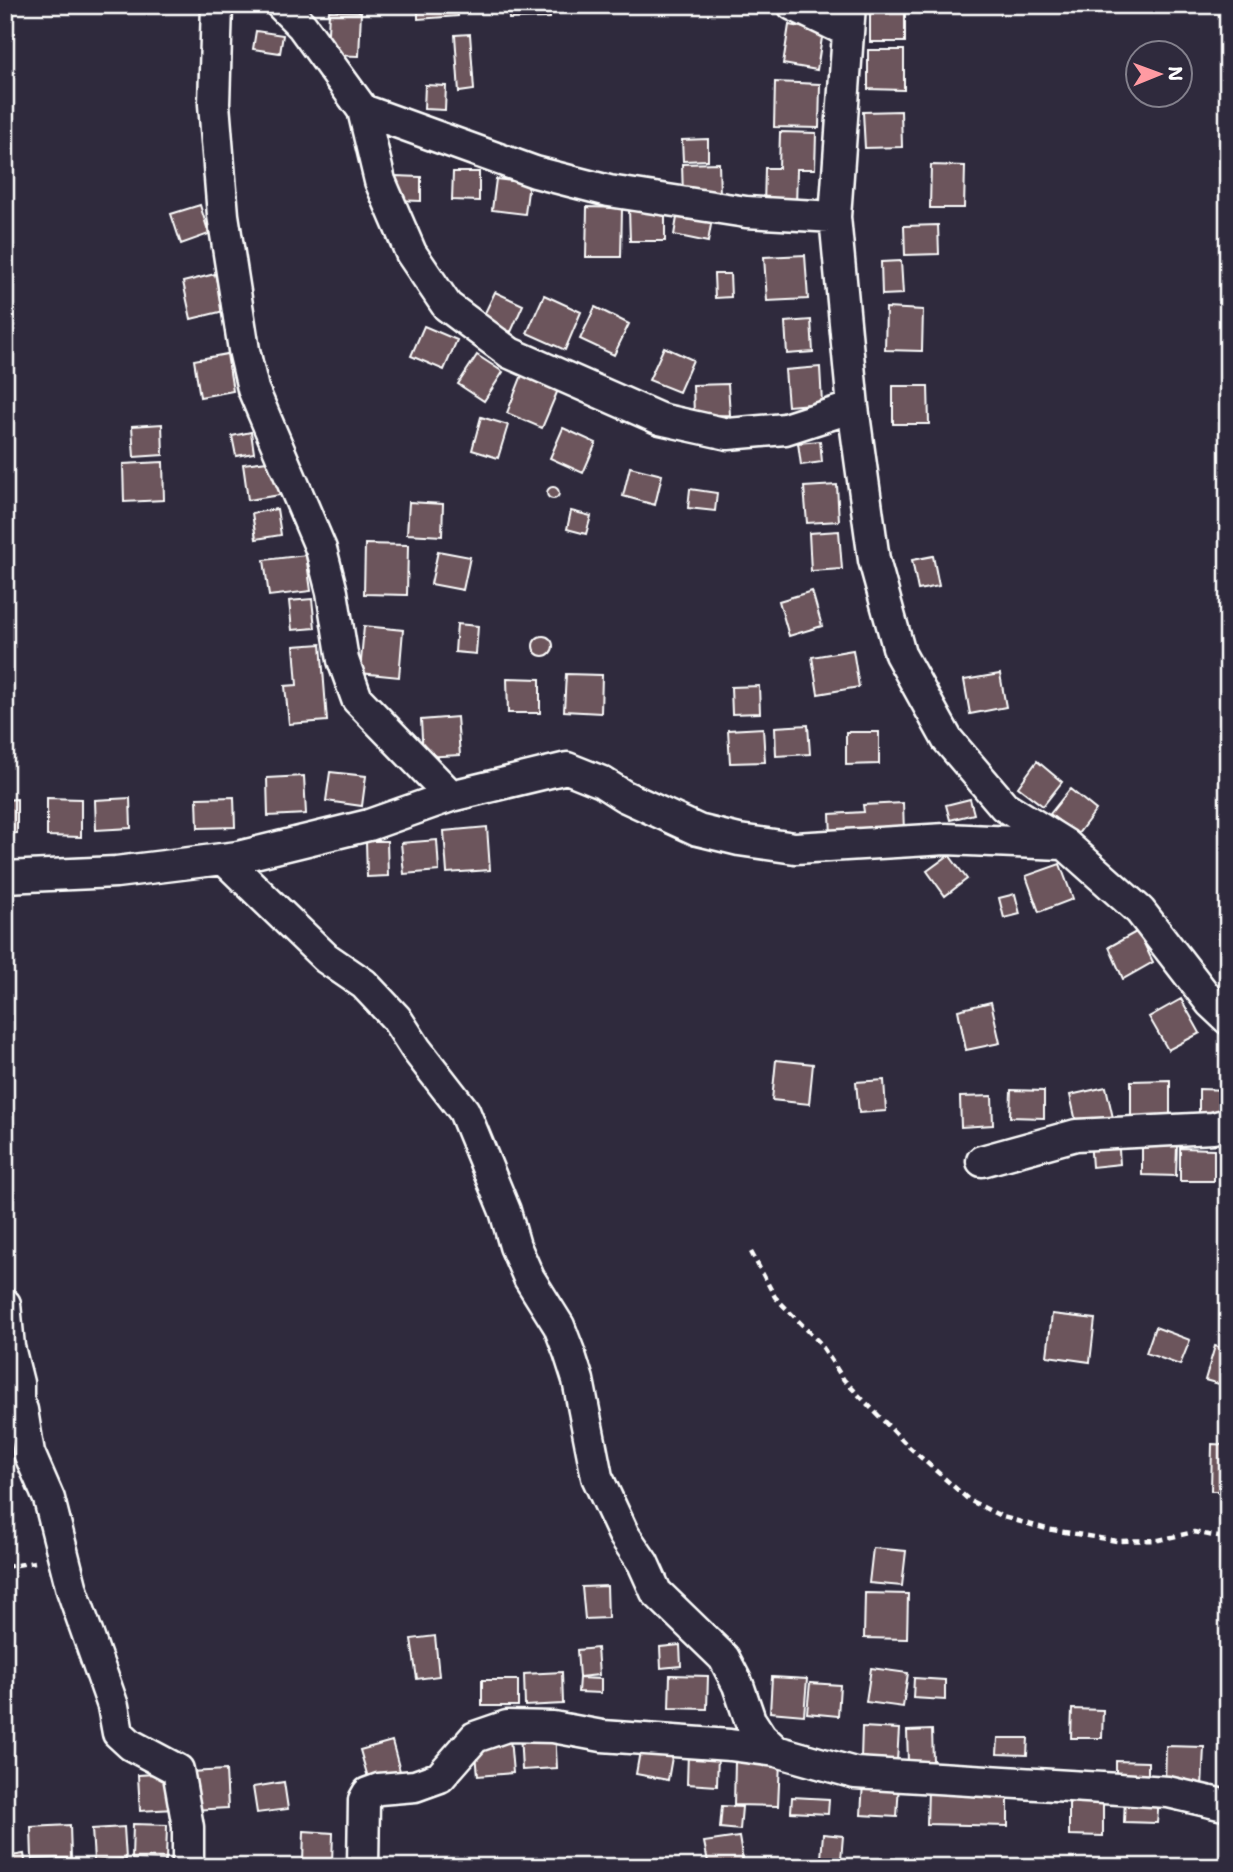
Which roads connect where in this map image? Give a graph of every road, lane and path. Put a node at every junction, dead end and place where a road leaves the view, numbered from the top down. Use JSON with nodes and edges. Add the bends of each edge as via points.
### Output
{"nodes":[{"id":1,"x":217,"y":5,"type":"edge"},
{"id":2,"x":281,"y":5,"type":"edge"},
{"id":3,"x":793,"y":5,"type":"edge"},
{"id":4,"x":849,"y":18,"type":"edge"},
{"id":5,"x":363,"y":110,"type":"junction"},
{"id":6,"x":835,"y":217,"type":"junction"},
{"id":7,"x":853,"y":407,"type":"junction"},
{"id":8,"x":451,"y":796,"type":"junction"},
{"id":9,"x":1065,"y":844,"type":"junction"},
{"id":10,"x":224,"y":859,"type":"junction"},
{"id":11,"x":5,"y":877,"type":"edge"},
{"id":12,"x":1228,"y":1019,"type":"edge"},
{"id":13,"x":1228,"y":1124,"type":"edge"},
{"id":14,"x":982,"y":1161,"type":"dead end"},
{"id":15,"x":751,"y":1252,"type":"dead end"},
{"id":16,"x":5,"y":1304,"type":"edge"},
{"id":17,"x":9,"y":1371,"type":"edge"},
{"id":18,"x":1228,"y":1539,"type":"edge"},
{"id":19,"x":776,"y":1751,"type":"junction"},
{"id":20,"x":1228,"y":1806,"type":"edge"},
{"id":21,"x":188,"y":1867,"type":"edge"},
{"id":22,"x":363,"y":1867,"type":"edge"}],
"edges":[{"from":1,"to":8,"type":"street","via":[[215,104],[223,215],[253,389],[321,549],[343,660],[358,699]]},
{"from":2,"to":5,"type":"street","via":[[302,26]]},
{"from":3,"to":4,"type":"street"},
{"from":4,"to":6,"type":"street"},
{"from":5,"to":6,"type":"street","via":[[535,172],[609,191],[746,212]]},
{"from":5,"to":7,"type":"street","via":[[380,181],[411,253],[447,306],[510,353],[660,419],[728,434],[785,429]]},
{"from":6,"to":7,"type":"street"},
{"from":7,"to":9,"type":"street","via":[[874,560],[900,654],[947,738],[995,796]]},
{"from":8,"to":9,"type":"street","via":[[567,768],[698,830],[795,848],[946,839]]},
{"from":8,"to":10,"type":"street","via":[[369,825]]},
{"from":9,"to":12,"type":"street","via":[[1140,911]]},
{"from":10,"to":11,"type":"street","via":[[116,872]]},
{"from":10,"to":19,"type":"street","via":[[326,958],[364,984],[396,1018],[464,1111],[515,1246],[569,1352],[597,1477],[624,1535],[656,1592],[724,1658],[750,1720]]},
{"from":13,"to":14,"type":"street","via":[[1076,1135]]},
{"from":15,"to":18,"type":"path","via":[[775,1297],[820,1343],[844,1380],[969,1500],[1003,1517],[1117,1541],[1159,1541],[1194,1532]]},
{"from":16,"to":17,"type":"street"},
{"from":17,"to":21,"type":"street","via":[[29,1453],[48,1499],[118,1733],[178,1770],[188,1827]]},
{"from":19,"to":20,"type":"street","via":[[855,1773],[1168,1792]]},
{"from":19,"to":22,"type":"street","via":[[602,1736],[553,1727],[507,1727],[475,1737],[440,1777],[368,1793],[364,1800]]}]}
